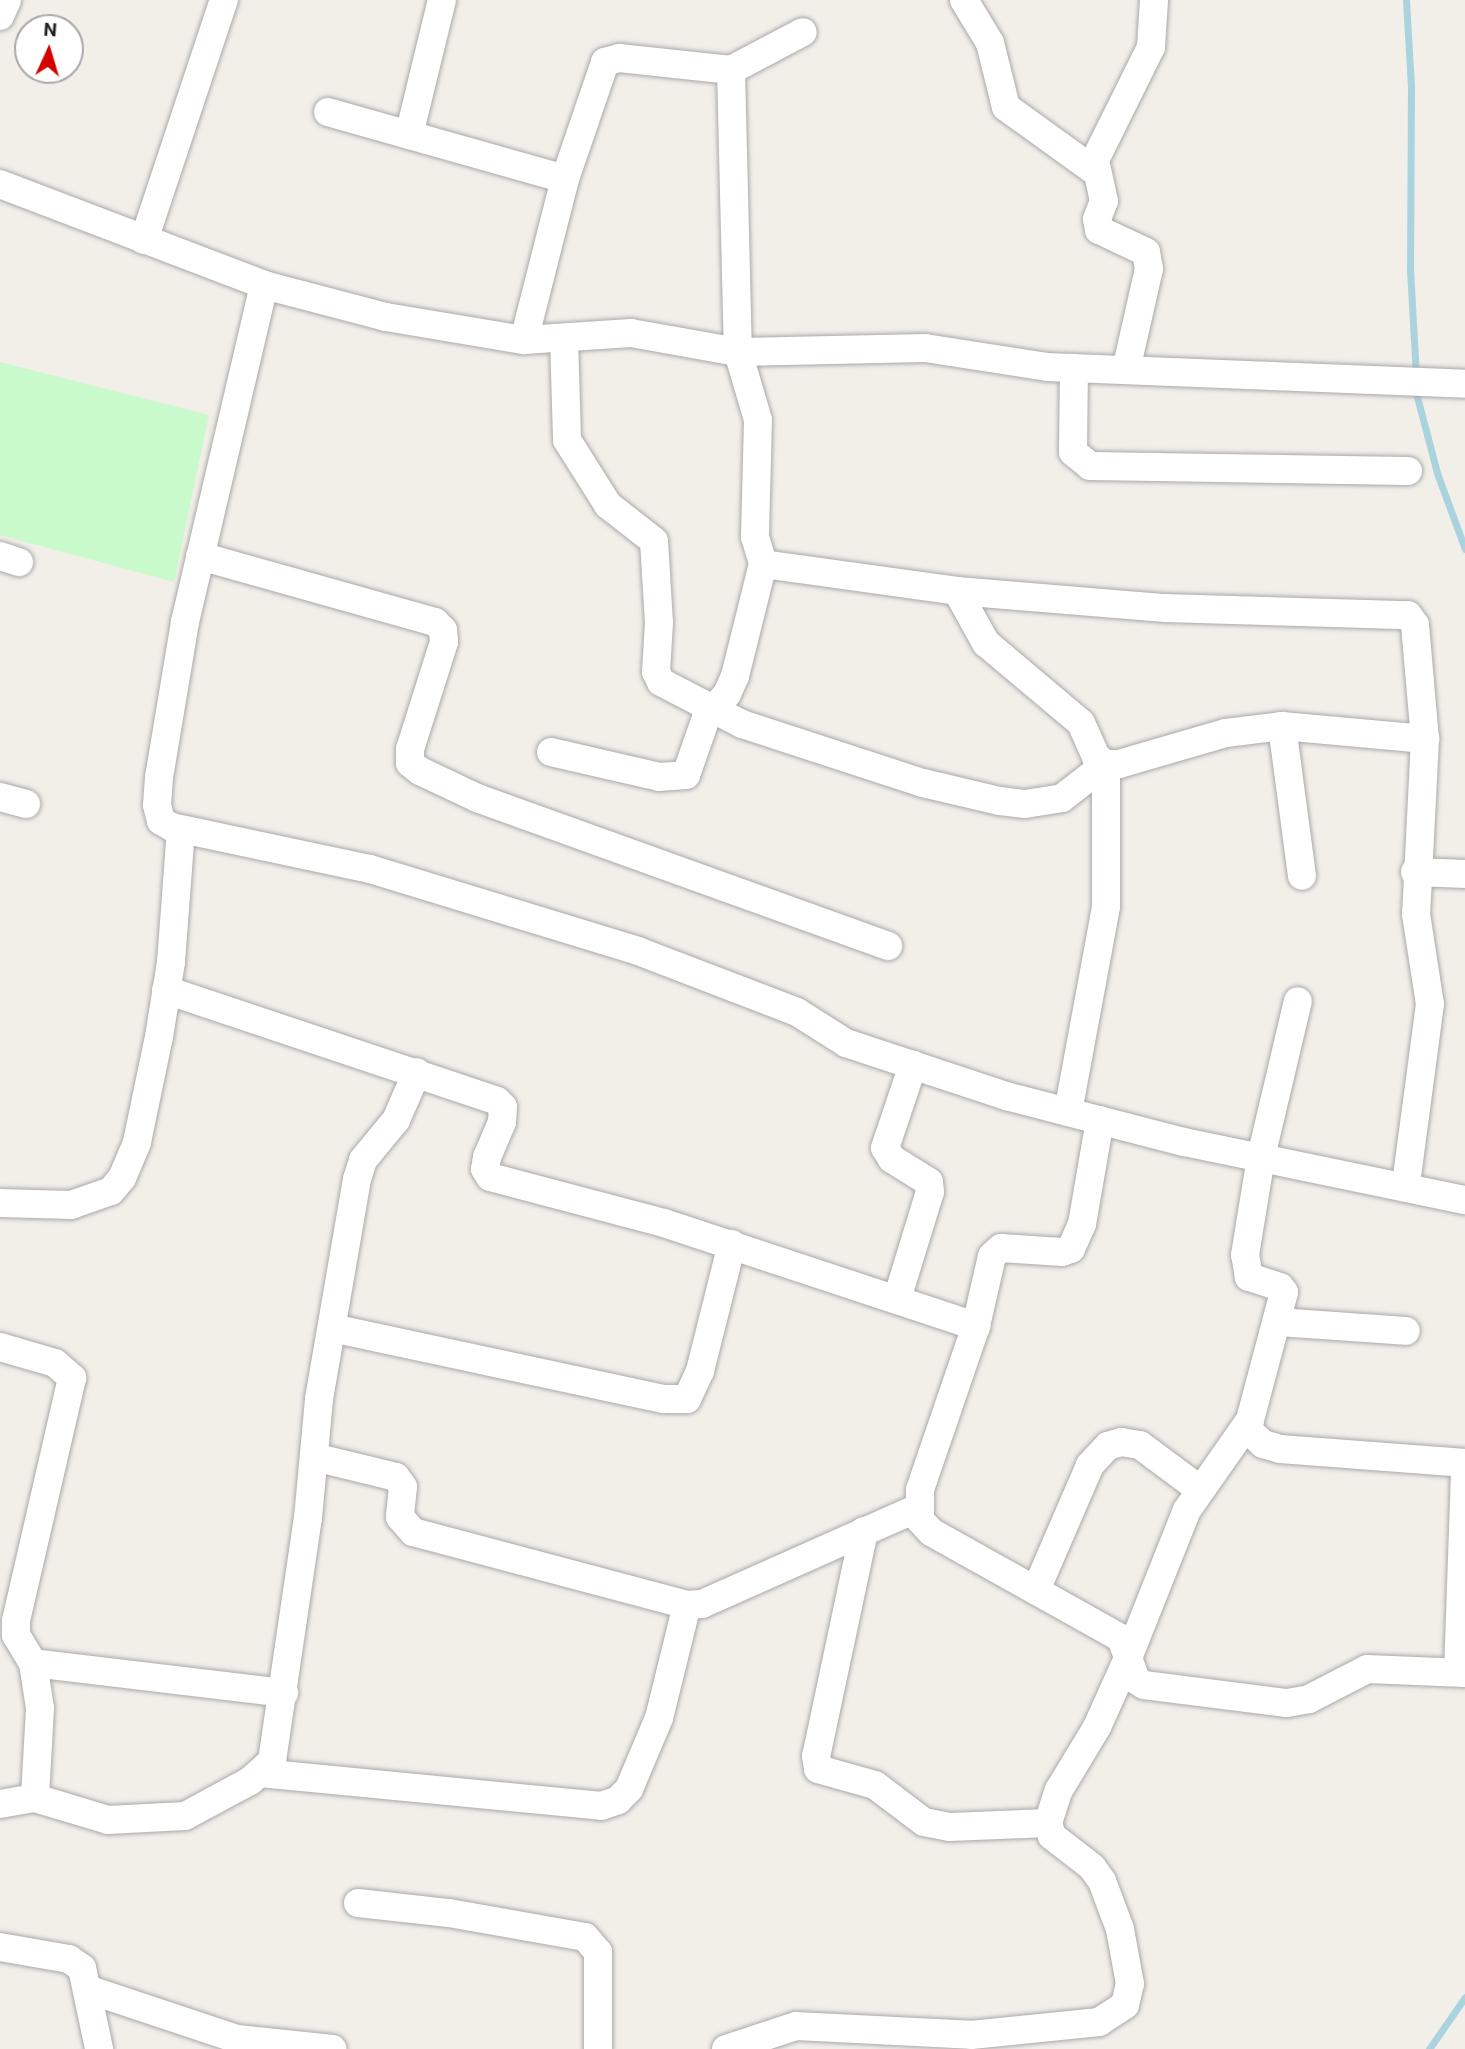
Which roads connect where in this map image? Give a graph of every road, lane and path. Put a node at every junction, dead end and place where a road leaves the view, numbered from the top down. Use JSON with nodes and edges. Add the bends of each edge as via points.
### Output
{"nodes":[{"id":1,"x":7,"y":0,"type":"edge"},
{"id":2,"x":224,"y":0,"type":"edge"},
{"id":3,"x":442,"y":0,"type":"edge"},
{"id":4,"x":964,"y":0,"type":"edge"},
{"id":5,"x":1154,"y":0,"type":"edge"},
{"id":6,"x":0,"y":16,"type":"edge"},
{"id":7,"x":803,"y":32,"type":"dead end"},
{"id":8,"x":731,"y":70,"type":"junction"},
{"id":9,"x":328,"y":112,"type":"dead end"},
{"id":10,"x":409,"y":135,"type":"junction"},
{"id":11,"x":1096,"y":172,"type":"junction"},
{"id":12,"x":565,"y":179,"type":"junction"},
{"id":13,"x":0,"y":184,"type":"edge"},
{"id":14,"x":144,"y":240,"type":"junction"},
{"id":15,"x":264,"y":285,"type":"junction"},
{"id":16,"x":564,"y":338,"type":"junction"},
{"id":17,"x":524,"y":340,"type":"junction"},
{"id":18,"x":738,"y":352,"type":"junction"},
{"id":19,"x":1074,"y":368,"type":"junction"},
{"id":20,"x":1126,"y":370,"type":"junction"},
{"id":21,"x":1456,"y":383,"type":"edge"},
{"id":22,"x":1408,"y":471,"type":"dead end"},
{"id":23,"x":200,"y":556,"type":"junction"},
{"id":24,"x":763,"y":564,"type":"junction"},
{"id":25,"x":957,"y":591,"type":"junction"},
{"id":26,"x":715,"y":707,"type":"junction"},
{"id":27,"x":1282,"y":726,"type":"junction"},
{"id":28,"x":1425,"y":739,"type":"junction"},
{"id":29,"x":551,"y":752,"type":"dead end"},
{"id":30,"x":1106,"y":764,"type":"junction"},
{"id":31,"x":181,"y":829,"type":"junction"},
{"id":32,"x":1415,"y":872,"type":"junction"},
{"id":33,"x":1465,"y":874,"type":"edge"},
{"id":34,"x":1302,"y":876,"type":"dead end"},
{"id":35,"x":888,"y":946,"type":"dead end"},
{"id":36,"x":166,"y":990,"type":"junction"},
{"id":37,"x":1298,"y":1001,"type":"dead end"},
{"id":38,"x":913,"y":1065,"type":"junction"},
{"id":39,"x":417,"y":1072,"type":"junction"},
{"id":40,"x":1068,"y":1112,"type":"junction"},
{"id":41,"x":1100,"y":1120,"type":"junction"},
{"id":42,"x":1261,"y":1157,"type":"junction"},
{"id":43,"x":1406,"y":1185,"type":"junction"},
{"id":44,"x":1465,"y":1200,"type":"edge"},
{"id":45,"x":0,"y":1203,"type":"edge"},
{"id":46,"x":732,"y":1244,"type":"junction"},
{"id":47,"x":897,"y":1300,"type":"junction"},
{"id":48,"x":1278,"y":1322,"type":"junction"},
{"id":49,"x":976,"y":1326,"type":"junction"},
{"id":50,"x":332,"y":1328,"type":"junction"},
{"id":51,"x":1406,"y":1331,"type":"dead end"},
{"id":52,"x":0,"y":1348,"type":"edge"},
{"id":53,"x":1247,"y":1429,"type":"junction"},
{"id":54,"x":314,"y":1457,"type":"junction"},
{"id":55,"x":1465,"y":1465,"type":"edge"},
{"id":56,"x":1198,"y":1489,"type":"junction"},
{"id":57,"x":918,"y":1508,"type":"junction"},
{"id":58,"x":864,"y":1531,"type":"junction"},
{"id":59,"x":1036,"y":1590,"type":"junction"},
{"id":60,"x":687,"y":1605,"type":"junction"},
{"id":61,"x":19,"y":1653,"type":"edge"},
{"id":62,"x":1128,"y":1658,"type":"junction"},
{"id":63,"x":1462,"y":1673,"type":"edge"},
{"id":64,"x":284,"y":1693,"type":"junction"},
{"id":65,"x":260,"y":1773,"type":"junction"},
{"id":66,"x":35,"y":1798,"type":"junction"},
{"id":67,"x":0,"y":1804,"type":"edge"},
{"id":68,"x":1048,"y":1823,"type":"junction"},
{"id":69,"x":358,"y":1903,"type":"dead end"},
{"id":70,"x":0,"y":1947,"type":"edge"},
{"id":71,"x":90,"y":1990,"type":"junction"},
{"id":72,"x":99,"y":2049,"type":"edge"},
{"id":73,"x":331,"y":2049,"type":"edge"},
{"id":74,"x":597,"y":2049,"type":"edge"},
{"id":75,"x":727,"y":2049,"type":"edge"}],
"edges":[{"from":1,"to":6,"type":"street"},
{"from":2,"to":14,"type":"street"},
{"from":3,"to":10,"type":"street"},
{"from":4,"to":11,"type":"street","via":[[990,43],[1006,107]]},
{"from":5,"to":11,"type":"street","via":[[1151,47],[1099,147]]},
{"from":7,"to":8,"type":"street"},
{"from":8,"to":12,"type":"street","via":[[619,58],[605,62]]},
{"from":8,"to":18,"type":"street"},
{"from":9,"to":10,"type":"street"},
{"from":10,"to":12,"type":"street"},
{"from":11,"to":20,"type":"street","via":[[1104,201],[1097,219],[1099,230],[1146,252],[1149,269]]},
{"from":12,"to":17,"type":"street"},
{"from":13,"to":14,"type":"street"},
{"from":14,"to":15,"type":"street"},
{"from":15,"to":17,"type":"street","via":[[386,317]]},
{"from":15,"to":23,"type":"street"},
{"from":16,"to":17,"type":"street"},
{"from":16,"to":18,"type":"street","via":[[665,336]]},
{"from":16,"to":26,"type":"street","via":[[566,440],[608,505],[654,541],[659,622],[656,672],[660,682]]},
{"from":18,"to":19,"type":"street","via":[[925,348]]},
{"from":18,"to":24,"type":"street","via":[[758,419],[755,537]]},
{"from":19,"to":20,"type":"street"},
{"from":19,"to":22,"type":"street","via":[[1073,452],[1090,466]]},
{"from":20,"to":21,"type":"street"},
{"from":23,"to":31,"type":"street","via":[[156,805],[161,821]]},
{"from":23,"to":35,"type":"street","via":[[435,622],[443,630],[444,642],[410,750],[410,763],[419,771],[477,798]]},
{"from":24,"to":25,"type":"street"},
{"from":24,"to":26,"type":"street","via":[[735,676]]},
{"from":25,"to":28,"type":"street","via":[[1165,608],[1408,615],[1415,625]]},
{"from":25,"to":30,"type":"street","via":[[986,643],[1081,723],[1096,757]]},
{"from":26,"to":29,"type":"street","via":[[706,718],[686,775],[677,779]]},
{"from":26,"to":30,"type":"street","via":[[742,724],[923,783],[1025,804],[1062,798]]},
{"from":27,"to":28,"type":"street"},
{"from":27,"to":30,"type":"street","via":[[1226,733]]},
{"from":27,"to":34,"type":"street"},
{"from":28,"to":32,"type":"street"},
{"from":30,"to":40,"type":"street","via":[[1106,906]]},
{"from":31,"to":36,"type":"street"},
{"from":31,"to":38,"type":"street","via":[[370,869],[638,951],[737,986],[797,1012],[832,1037]]},
{"from":32,"to":33,"type":"street"},
{"from":32,"to":43,"type":"street","via":[[1416,914],[1430,1003]]},
{"from":36,"to":39,"type":"street"},
{"from":36,"to":45,"type":"street","via":[[137,1142],[122,1178],[111,1191],[71,1205]]},
{"from":37,"to":42,"type":"street"},
{"from":38,"to":40,"type":"street"},
{"from":38,"to":47,"type":"street","via":[[885,1148],[892,1159],[929,1182],[930,1192]]},
{"from":39,"to":46,"type":"street","via":[[477,1092],[503,1107],[502,1122],[487,1157],[485,1169],[490,1177]]},
{"from":39,"to":50,"type":"street","via":[[396,1121],[363,1160]]},
{"from":40,"to":41,"type":"street"},
{"from":41,"to":42,"type":"street"},
{"from":41,"to":49,"type":"street","via":[[1078,1238],[1071,1249],[1062,1252],[1001,1248],[992,1256]]},
{"from":42,"to":43,"type":"street"},
{"from":42,"to":48,"type":"street","via":[[1245,1270],[1254,1280],[1284,1290]]},
{"from":43,"to":44,"type":"street"},
{"from":46,"to":47,"type":"street"},
{"from":46,"to":50,"type":"street","via":[[700,1371],[687,1399],[664,1399]]},
{"from":47,"to":49,"type":"street"},
{"from":48,"to":51,"type":"street"},
{"from":48,"to":53,"type":"street"},
{"from":49,"to":57,"type":"street"},
{"from":50,"to":54,"type":"street"},
{"from":52,"to":61,"type":"street","via":[[54,1363],[72,1378],[16,1621]]},
{"from":53,"to":55,"type":"street","via":[[1263,1444],[1280,1449]]},
{"from":53,"to":56,"type":"street"},
{"from":54,"to":60,"type":"street","via":[[396,1477],[402,1487],[400,1517],[413,1532]]},
{"from":54,"to":64,"type":"street"},
{"from":55,"to":63,"type":"street"},
{"from":56,"to":59,"type":"street","via":[[1140,1445],[1121,1442],[1108,1446],[1090,1465]]},
{"from":56,"to":62,"type":"street"},
{"from":57,"to":58,"type":"street"},
{"from":57,"to":59,"type":"street","via":[[920,1520],[931,1532]]},
{"from":58,"to":60,"type":"street","via":[[702,1604]]},
{"from":58,"to":68,"type":"street","via":[[818,1746],[818,1769],[875,1785],[924,1822],[950,1828]]},
{"from":59,"to":62,"type":"street","via":[[1121,1638]]},
{"from":60,"to":65,"type":"street","via":[[659,1718],[629,1789],[618,1800],[601,1806]]},
{"from":61,"to":64,"type":"street"},
{"from":61,"to":66,"type":"street","via":[[40,1708]]},
{"from":62,"to":63,"type":"street","via":[[1136,1680],[1144,1685],[1269,1703],[1309,1699],[1354,1673],[1379,1667]]},
{"from":62,"to":68,"type":"street","via":[[1097,1727],[1059,1790]]},
{"from":64,"to":65,"type":"street","via":[[277,1747],[272,1762]]},
{"from":65,"to":66,"type":"street","via":[[185,1816],[159,1819],[108,1820]]},
{"from":66,"to":67,"type":"street"},
{"from":68,"to":75,"type":"street","via":[[1052,1836],[1092,1867],[1102,1881],[1120,1929],[1130,1984],[1125,2005],[1114,2016],[1099,2022],[971,2035],[796,2026]]},
{"from":69,"to":74,"type":"street","via":[[449,1913],[585,1937],[598,1952]]},
{"from":70,"to":71,"type":"street","via":[[69,1959],[82,1968]]},
{"from":71,"to":72,"type":"street"},
{"from":71,"to":73,"type":"street","via":[[237,2039]]}]}
